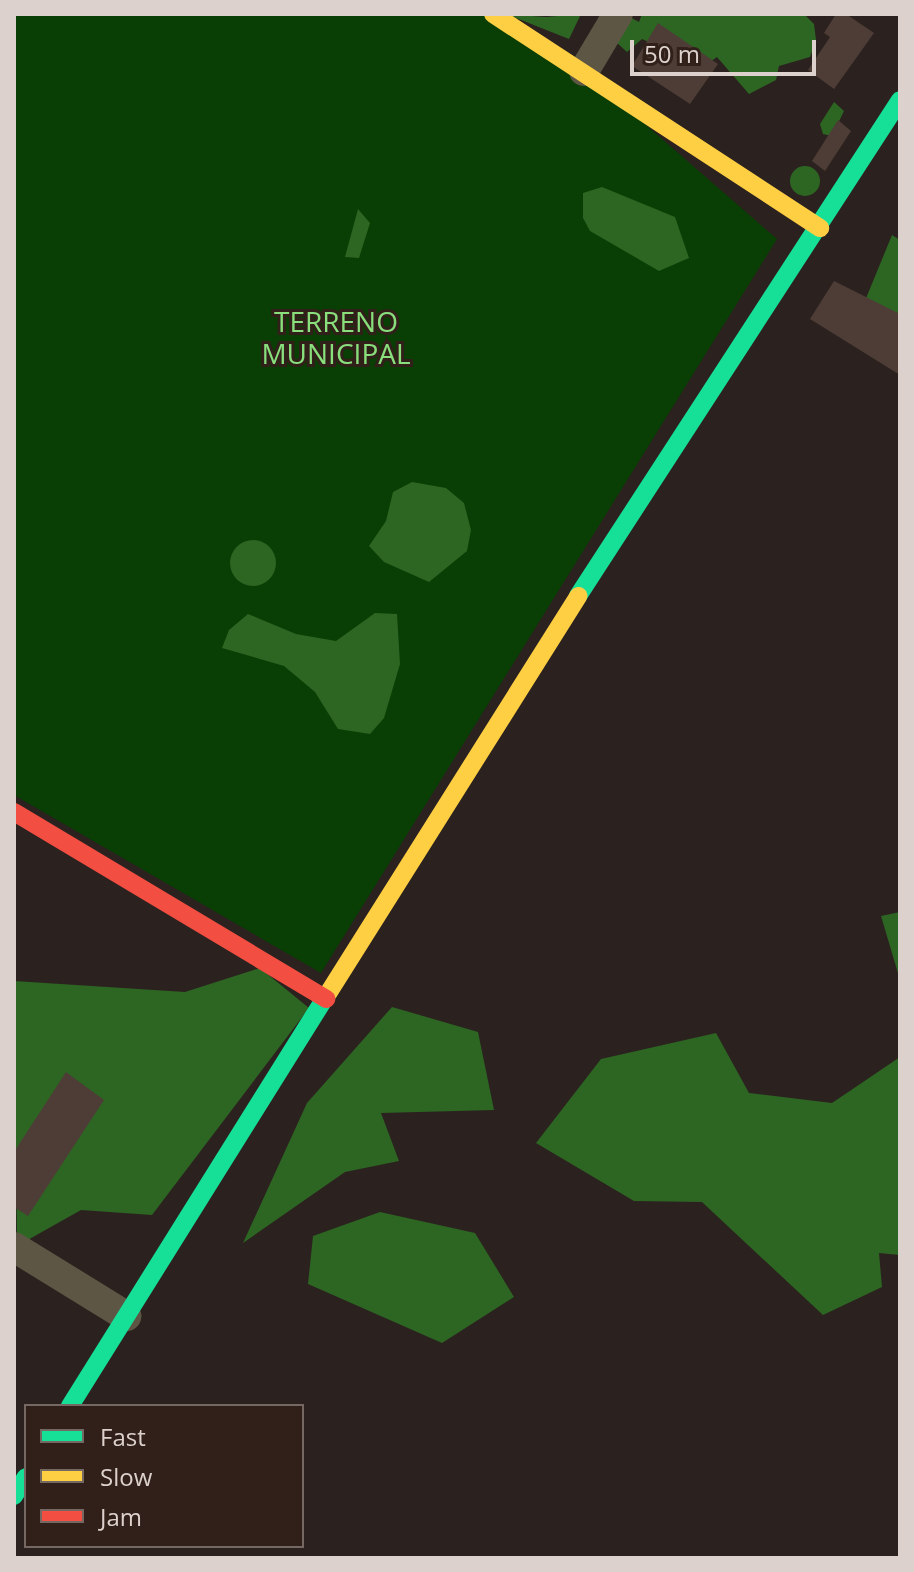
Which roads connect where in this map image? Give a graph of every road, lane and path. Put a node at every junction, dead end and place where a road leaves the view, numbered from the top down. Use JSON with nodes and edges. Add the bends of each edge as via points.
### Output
{"nodes":[{"id":1,"x":493,"y":14,"type":"edge"},
{"id":2,"x":618,"y":14,"type":"edge"},
{"id":3,"x":584,"y":71,"type":"junction"},
{"id":4,"x":900,"y":100,"type":"edge"},
{"id":5,"x":820,"y":228,"type":"junction"},
{"id":6,"x":14,"y":812,"type":"edge"},
{"id":7,"x":326,"y":999,"type":"junction"},
{"id":8,"x":14,"y":1247,"type":"edge"},
{"id":9,"x":126,"y":1316,"type":"junction"},
{"id":10,"x":71,"y":1404,"type":"edge"}],
"edges":[{"from":1,"to":3,"type":"street"},
{"from":2,"to":3,"type":"street"},
{"from":3,"to":5,"type":"street"},
{"from":4,"to":5,"type":"street"},
{"from":5,"to":7,"type":"street","via":[[579,594]]},
{"from":6,"to":7,"type":"street"},
{"from":7,"to":9,"type":"street"},
{"from":8,"to":9,"type":"street"},
{"from":9,"to":10,"type":"street"}]}
